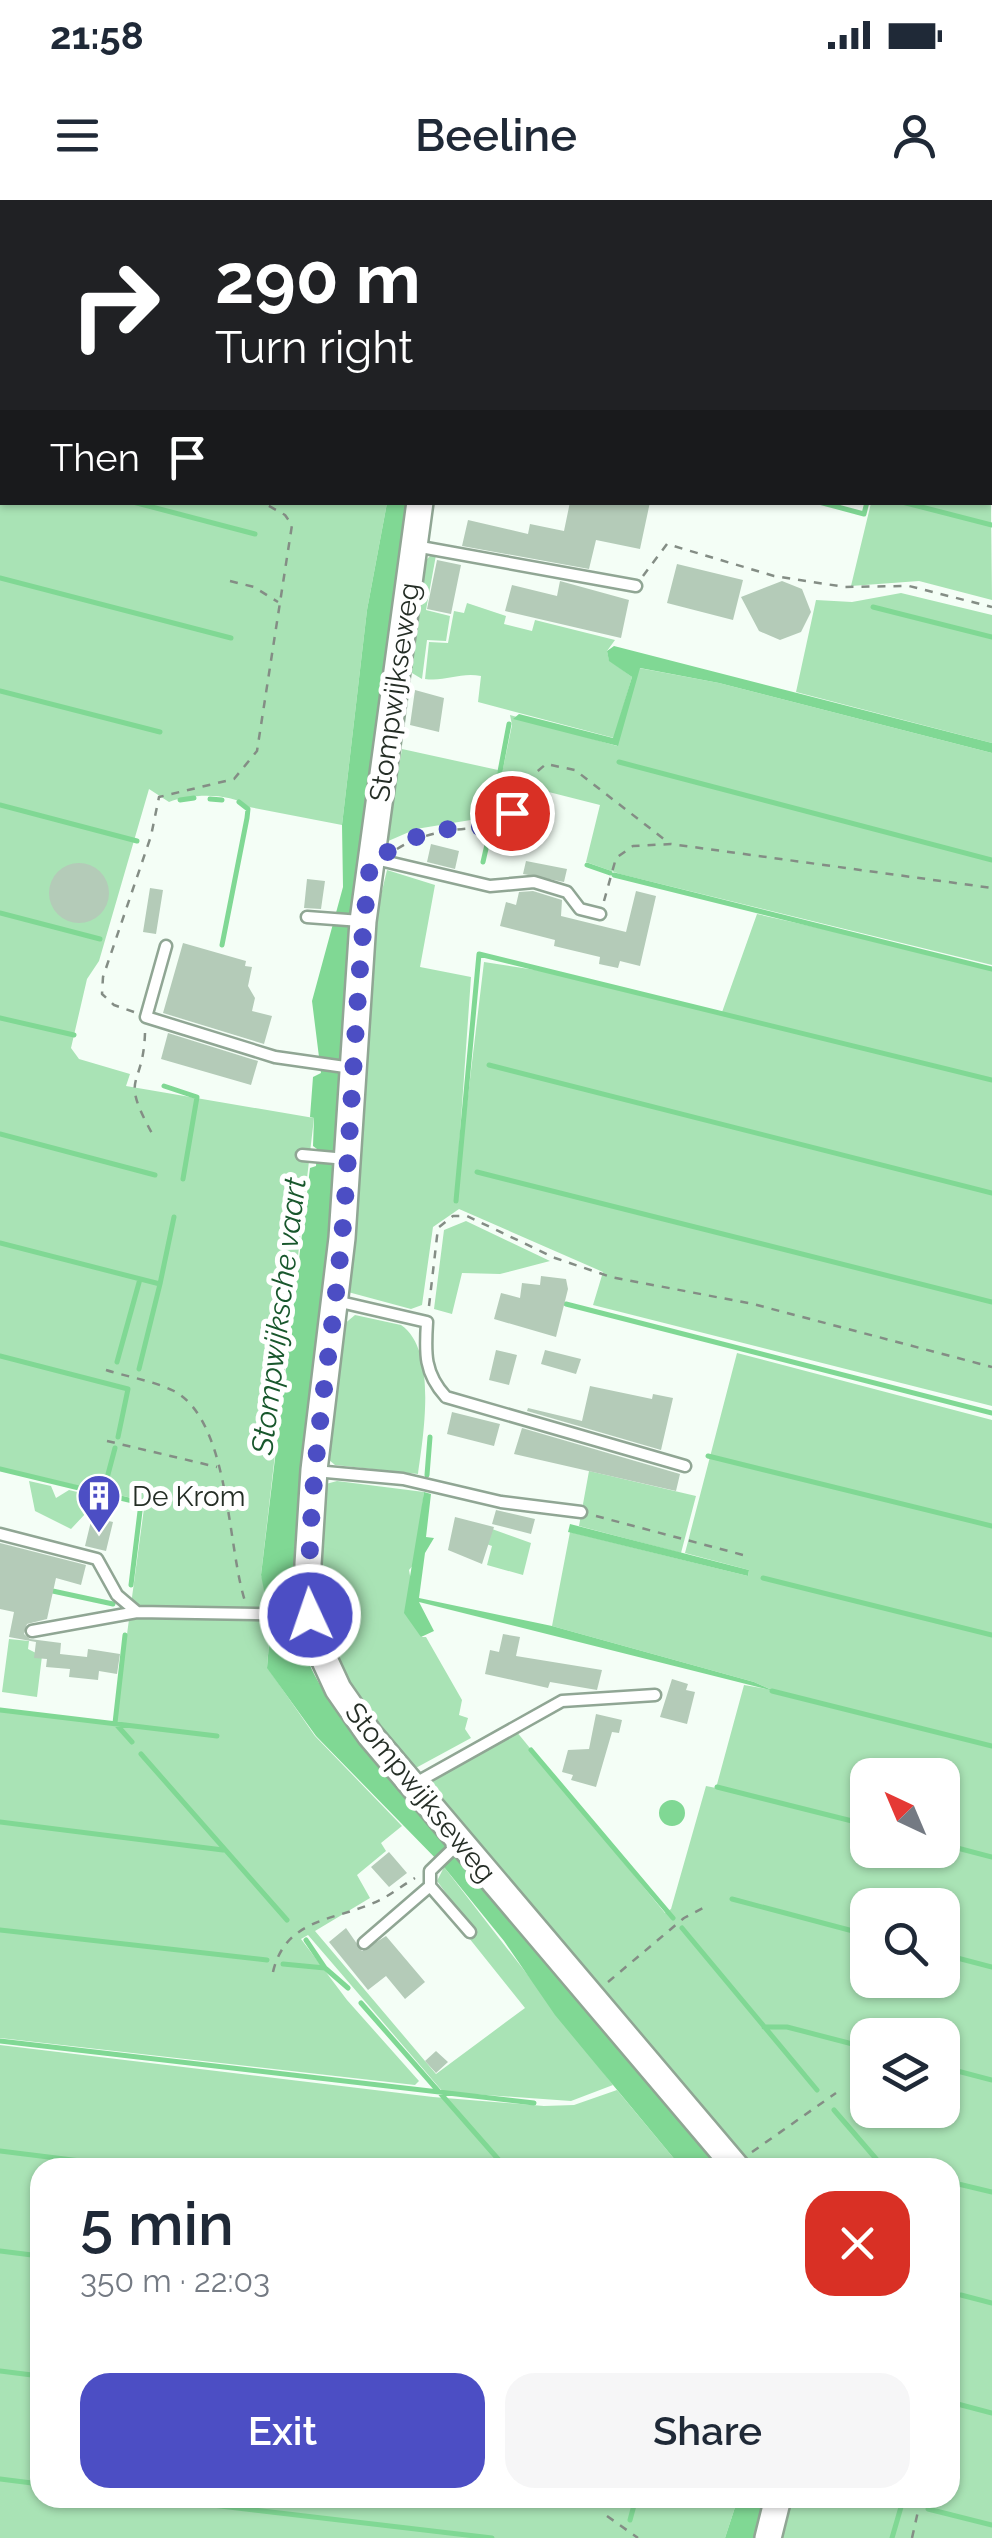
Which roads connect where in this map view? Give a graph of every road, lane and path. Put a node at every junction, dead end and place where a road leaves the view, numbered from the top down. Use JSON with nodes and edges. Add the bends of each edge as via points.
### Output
{"nodes":[{"id":1,"x":267,"y":505,"type":"edge"},
{"id":2,"x":420,"y":505,"type":"edge"},
{"id":3,"x":414,"y":546,"type":"junction"},
{"id":4,"x":230,"y":582,"type":"dead end"},
{"id":5,"x":636,"y":586,"type":"joint"},
{"id":6,"x":280,"y":603,"type":"junction"},
{"id":7,"x":992,"y":607,"type":"edge"},
{"id":8,"x":670,"y":844,"type":"junction"},
{"id":9,"x":371,"y":858,"type":"junction"},
{"id":10,"x":992,"y":888,"type":"edge"},
{"id":11,"x":600,"y":914,"type":"joint"},
{"id":12,"x":307,"y":916,"type":"dead end"},
{"id":13,"x":360,"y":921,"type":"junction"},
{"id":14,"x":166,"y":946,"type":"dead end"},
{"id":15,"x":146,"y":1017,"type":"junction"},
{"id":16,"x":349,"y":1067,"type":"junction"},
{"id":17,"x":154,"y":1137,"type":"dead end"},
{"id":18,"x":307,"y":1155,"type":"dead end"},
{"id":19,"x":343,"y":1158,"type":"junction"},
{"id":20,"x":334,"y":1301,"type":"junction"},
{"id":21,"x":427,"y":1322,"type":"junction"},
{"id":22,"x":992,"y":1367,"type":"edge"},
{"id":23,"x":106,"y":1370,"type":"dead end"},
{"id":24,"x":106,"y":1441,"type":"dead end"},
{"id":25,"x":685,"y":1466,"type":"dead end"},
{"id":26,"x":220,"y":1468,"type":"junction"},
{"id":27,"x":314,"y":1470,"type":"junction"},
{"id":28,"x":580,"y":1512,"type":"joint"},
{"id":29,"x":0,"y":1534,"type":"edge"},
{"id":30,"x":747,"y":1556,"type":"dead end"},
{"id":31,"x":137,"y":1612,"type":"junction"},
{"id":32,"x":255,"y":1612,"type":"junction"},
{"id":33,"x":303,"y":1615,"type":"junction"},
{"id":34,"x":32,"y":1631,"type":"dead end"},
{"id":35,"x":655,"y":1695,"type":"dead end"},
{"id":36,"x":411,"y":1785,"type":"junction"},
{"id":37,"x":458,"y":1844,"type":"junction"},
{"id":38,"x":430,"y":1871,"type":"junction"},
{"id":39,"x":430,"y":1886,"type":"junction"},
{"id":40,"x":708,"y":1905,"type":"dead end"},
{"id":41,"x":470,"y":1932,"type":"dead end"},
{"id":42,"x":364,"y":1944,"type":"dead end"},
{"id":43,"x":273,"y":1972,"type":"dead end"},
{"id":44,"x":592,"y":1996,"type":"junction"},
{"id":45,"x":836,"y":2093,"type":"dead end"},
{"id":46,"x":729,"y":2158,"type":"edge"},
{"id":47,"x":747,"y":2158,"type":"edge"},
{"id":48,"x":776,"y":2508,"type":"edge"},
{"id":49,"x":920,"y":2508,"type":"edge"},
{"id":50,"x":607,"y":2516,"type":"dead end"},
{"id":51,"x":638,"y":2538,"type":"edge"},
{"id":52,"x":768,"y":2538,"type":"edge"},
{"id":53,"x":912,"y":2538,"type":"edge"}],
"edges":[{"from":1,"to":6,"type":"path","via":[[292,525]]},
{"from":2,"to":3,"type":"street","name":"Stompwijkseweg"},
{"from":3,"to":5,"type":"lane"},
{"from":3,"to":9,"type":"street","name":"Stompwijkseweg"},
{"from":4,"to":6,"type":"path"},
{"from":5,"to":7,"type":"path","via":[[666,544],[774,576],[909,586]]},
{"from":6,"to":15,"type":"path","via":[[257,751],[234,779],[159,797],[103,977],[102,994]]},
{"from":8,"to":9,"type":"path","via":[[575,770],[546,764],[525,782],[502,826],[416,837]]},
{"from":8,"to":10,"type":"path"},
{"from":8,"to":11,"type":"path","via":[[633,846],[616,858]]},
{"from":9,"to":11,"type":"lane","via":[[490,886],[534,882],[567,892],[580,909]]},
{"from":9,"to":13,"type":"street","name":"Stompwijkseweg"},
{"from":12,"to":13,"type":"lane"},
{"from":13,"to":16,"type":"street","name":"Stompwijkseweg"},
{"from":14,"to":15,"type":"lane"},
{"from":15,"to":16,"type":"lane","via":[[274,1057]]},
{"from":15,"to":17,"type":"path","via":[[131,1087]]},
{"from":16,"to":19,"type":"street","name":"Stompwijkseweg"},
{"from":18,"to":19,"type":"lane"},
{"from":19,"to":20,"type":"street","name":"Stompwijkseweg"},
{"from":20,"to":21,"type":"lane"},
{"from":20,"to":27,"type":"street","name":"Stompwijkseweg"},
{"from":21,"to":22,"type":"path","via":[[438,1228],[453,1216],[467,1216],[611,1277],[754,1304]]},
{"from":21,"to":25,"type":"lane","via":[[425,1358],[431,1381],[446,1397]]},
{"from":23,"to":26,"type":"path","via":[[176,1392],[199,1414]]},
{"from":24,"to":26,"type":"path"},
{"from":26,"to":32,"type":"path","via":[[238,1578]]},
{"from":27,"to":28,"type":"lane"},
{"from":27,"to":33,"type":"street","name":"Stompwijkseweg"},
{"from":28,"to":30,"type":"path"},
{"from":29,"to":31,"type":"lane","via":[[97,1559]]},
{"from":31,"to":32,"type":"lane"},
{"from":31,"to":34,"type":"lane"},
{"from":32,"to":33,"type":"lane"},
{"from":33,"to":36,"type":"street","name":"Stompwijkseweg","via":[[338,1688]]},
{"from":35,"to":36,"type":"lane","via":[[562,1701]]},
{"from":36,"to":37,"type":"street","name":"Stompwijkseweg"},
{"from":37,"to":38,"type":"lane"},
{"from":37,"to":44,"type":"street","name":"Stompwijkseweg"},
{"from":38,"to":39,"type":"lane"},
{"from":38,"to":43,"type":"path","via":[[379,1901],[299,1930],[285,1943]]},
{"from":39,"to":41,"type":"lane"},
{"from":39,"to":42,"type":"lane"},
{"from":40,"to":44,"type":"path"},
{"from":44,"to":46,"type":"street","name":"Stompwijkseweg"},
{"from":45,"to":47,"type":"path"},
{"from":48,"to":52,"type":"street"},
{"from":49,"to":53,"type":"path"},
{"from":50,"to":51,"type":"path"}]}
